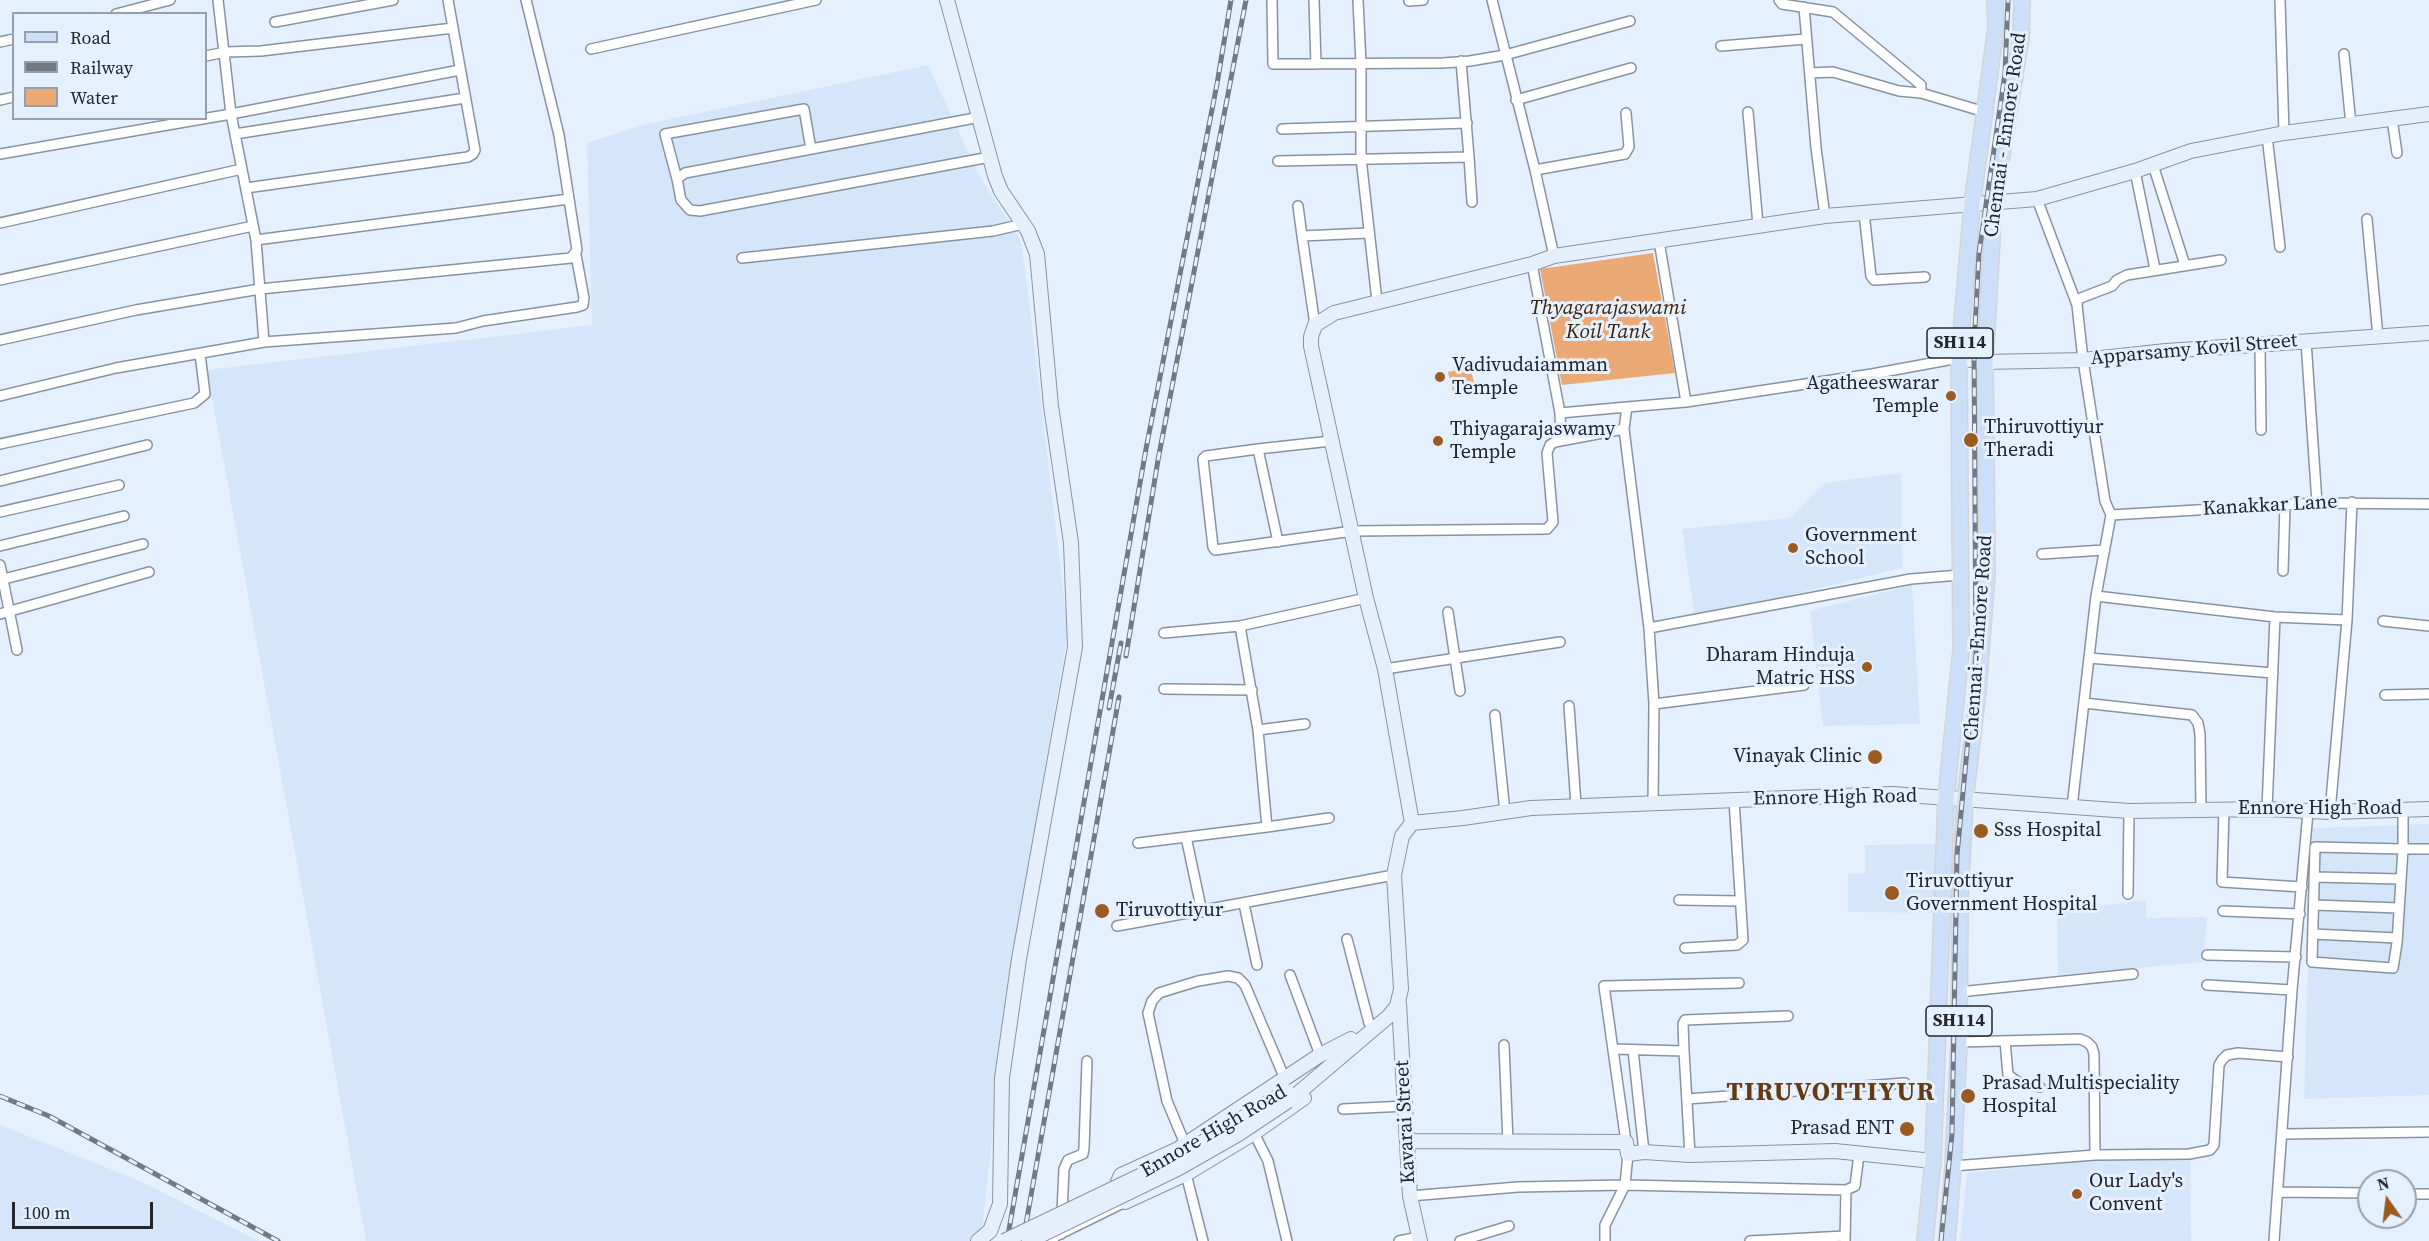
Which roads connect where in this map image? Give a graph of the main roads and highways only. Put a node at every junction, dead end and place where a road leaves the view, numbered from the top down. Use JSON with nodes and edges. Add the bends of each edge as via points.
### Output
{"nodes":[{"id":1,"x":1995,"y":0,"type":"edge"},
{"id":2,"x":2022,"y":0,"type":"edge"},
{"id":3,"x":1925,"y":1241,"type":"edge"},
{"id":4,"x":1947,"y":1241,"type":"edge"}],
"edges":[{"from":1,"to":3,"type":"main road","name":"Chennai - Ennore Road","number":"SH114","via":[[1996,27],[1972,205],[1959,358],[1961,650],[1946,798],[1933,1161]]},
{"from":2,"to":4,"type":"main road","name":"Chennai - Ennore Road","number":"SH114","via":[[2021,37],[1994,204],[1985,362],[1987,573],[1965,800],[1959,1042]]}]}
